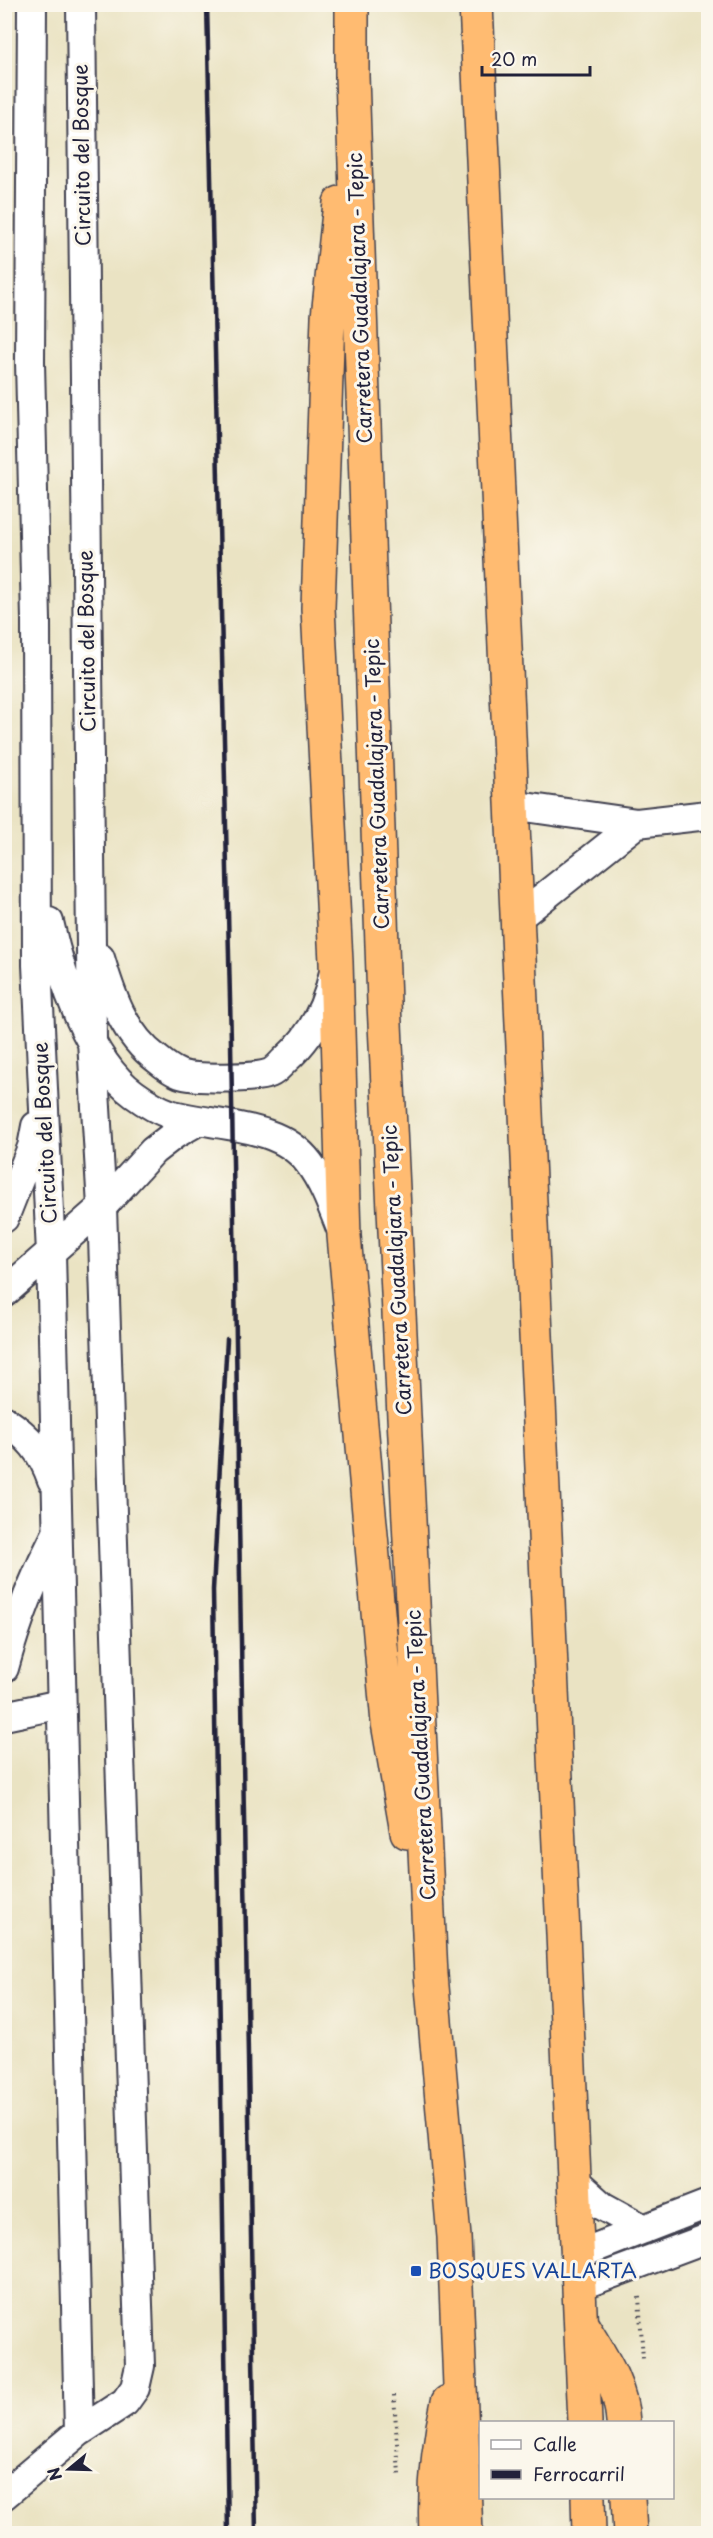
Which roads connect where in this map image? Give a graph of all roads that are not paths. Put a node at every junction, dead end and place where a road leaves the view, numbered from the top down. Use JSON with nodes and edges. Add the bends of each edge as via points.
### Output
{"nodes":[{"id":1,"x":32,"y":4,"type":"edge"},
{"id":2,"x":81,"y":4,"type":"edge"},
{"id":3,"x":352,"y":4,"type":"edge"},
{"id":4,"x":476,"y":4,"type":"edge"},
{"id":5,"x":352,"y":76,"type":"junction"},
{"id":6,"x":511,"y":805,"type":"junction"},
{"id":7,"x":708,"y":815,"type":"edge"},
{"id":8,"x":637,"y":823,"type":"junction"},
{"id":9,"x":37,"y":871,"type":"junction"},
{"id":10,"x":89,"y":918,"type":"junction"},
{"id":11,"x":516,"y":919,"type":"junction"},
{"id":12,"x":336,"y":962,"type":"junction"},
{"id":13,"x":92,"y":1041,"type":"junction"},
{"id":14,"x":42,"y":1082,"type":"junction"},
{"id":15,"x":198,"y":1120,"type":"junction"},
{"id":16,"x":102,"y":1207,"type":"junction"},
{"id":17,"x":4,"y":1218,"type":"edge"},
{"id":18,"x":344,"y":1236,"type":"junction"},
{"id":19,"x":51,"y":1253,"type":"junction"},
{"id":20,"x":4,"y":1293,"type":"edge"},
{"id":21,"x":4,"y":1420,"type":"edge"},
{"id":22,"x":56,"y":1491,"type":"junction"},
{"id":23,"x":58,"y":1532,"type":"junction"},
{"id":24,"x":4,"y":1668,"type":"edge"},
{"id":25,"x":61,"y":1704,"type":"junction"},
{"id":26,"x":4,"y":1716,"type":"edge"},
{"id":27,"x":431,"y":1976,"type":"junction"},
{"id":28,"x":574,"y":2181,"type":"junction"},
{"id":29,"x":708,"y":2204,"type":"edge"},
{"id":30,"x":644,"y":2229,"type":"junction"},
{"id":31,"x":708,"y":2238,"type":"edge"},
{"id":32,"x":578,"y":2270,"type":"junction"},
{"id":33,"x":582,"y":2327,"type":"junction"},
{"id":34,"x":458,"y":2353,"type":"junction"},
{"id":35,"x":585,"y":2421,"type":"edge"},
{"id":36,"x":623,"y":2421,"type":"edge"},
{"id":37,"x":79,"y":2432,"type":"junction"},
{"id":38,"x":4,"y":2495,"type":"edge"},
{"id":39,"x":588,"y":2499,"type":"edge"},
{"id":40,"x":628,"y":2499,"type":"edge"},
{"id":41,"x":436,"y":2534,"type":"edge"},
{"id":42,"x":466,"y":2534,"type":"edge"},
{"id":43,"x":589,"y":2534,"type":"edge"},
{"id":44,"x":630,"y":2534,"type":"edge"}],
"edges":[{"from":1,"to":9,"type":"street","name":"Circuito del Bosque","via":[[30,362]]},
{"from":2,"to":10,"type":"street","name":"Circuito del Bosque"},
{"from":3,"to":5,"type":"highway","name":"Carretera Guadalajara - Tepic"},
{"from":4,"to":6,"type":"highway"},
{"from":5,"to":12,"type":"highway","via":[[328,317],[318,608]]},
{"from":5,"to":27,"type":"highway","name":"Carretera Guadalajara - Tepic","via":[[384,1003]]},
{"from":6,"to":8,"type":"street"},
{"from":6,"to":11,"type":"highway"},
{"from":7,"to":8,"type":"street"},
{"from":8,"to":11,"type":"street"},
{"from":9,"to":13,"type":"street","via":[[58,961]]},
{"from":9,"to":14,"type":"street","name":"Circuito del Bosque"},
{"from":10,"to":12,"type":"street","via":[[110,993],[132,1035],[155,1058],[179,1074],[211,1079],[270,1073],[301,1047],[318,1021],[330,992]]},
{"from":10,"to":13,"type":"street","name":"Circuito del Bosque"},
{"from":11,"to":28,"type":"highway"},
{"from":12,"to":18,"type":"highway"},
{"from":13,"to":15,"type":"street","via":[[113,1074],[132,1093],[168,1113]]},
{"from":13,"to":16,"type":"street","name":"Circuito del Bosque"},
{"from":14,"to":17,"type":"street","via":[[32,1147]]},
{"from":14,"to":19,"type":"street","name":"Circuito del Bosque"},
{"from":15,"to":16,"type":"street","via":[[153,1151]]},
{"from":15,"to":18,"type":"street","via":[[264,1133],[284,1142],[308,1161]]},
{"from":16,"to":19,"type":"street","name":"Circuito del Bosque"},
{"from":16,"to":37,"type":"street","via":[[140,2366],[135,2388],[125,2402]]},
{"from":18,"to":27,"type":"highway","via":[[388,1723]]},
{"from":19,"to":20,"type":"street","name":"Circuito del Bosque"},
{"from":19,"to":22,"type":"street"},
{"from":21,"to":22,"type":"street","via":[[20,1430],[44,1457]]},
{"from":22,"to":23,"type":"street"},
{"from":23,"to":24,"type":"street","via":[[35,1575]]},
{"from":23,"to":25,"type":"street"},
{"from":25,"to":26,"type":"street"},
{"from":25,"to":37,"type":"street"},
{"from":27,"to":34,"type":"highway","name":"Carretera Guadalajara - Tepic","via":[[454,2237]]},
{"from":28,"to":30,"type":"street","via":[[602,2206]]},
{"from":28,"to":32,"type":"highway"},
{"from":29,"to":30,"type":"street"},
{"from":30,"to":32,"type":"street"},
{"from":31,"to":32,"type":"street","via":[[636,2265]]},
{"from":32,"to":33,"type":"highway"},
{"from":33,"to":35,"type":"highway"},
{"from":33,"to":36,"type":"highway","via":[[610,2371],[622,2405]]},
{"from":34,"to":41,"type":"highway","via":[[440,2437]]},
{"from":34,"to":42,"type":"highway","name":"Carretera Guadalajara - Tepic"},
{"from":37,"to":38,"type":"street"},
{"from":39,"to":43,"type":"highway"},
{"from":40,"to":44,"type":"highway"}]}
